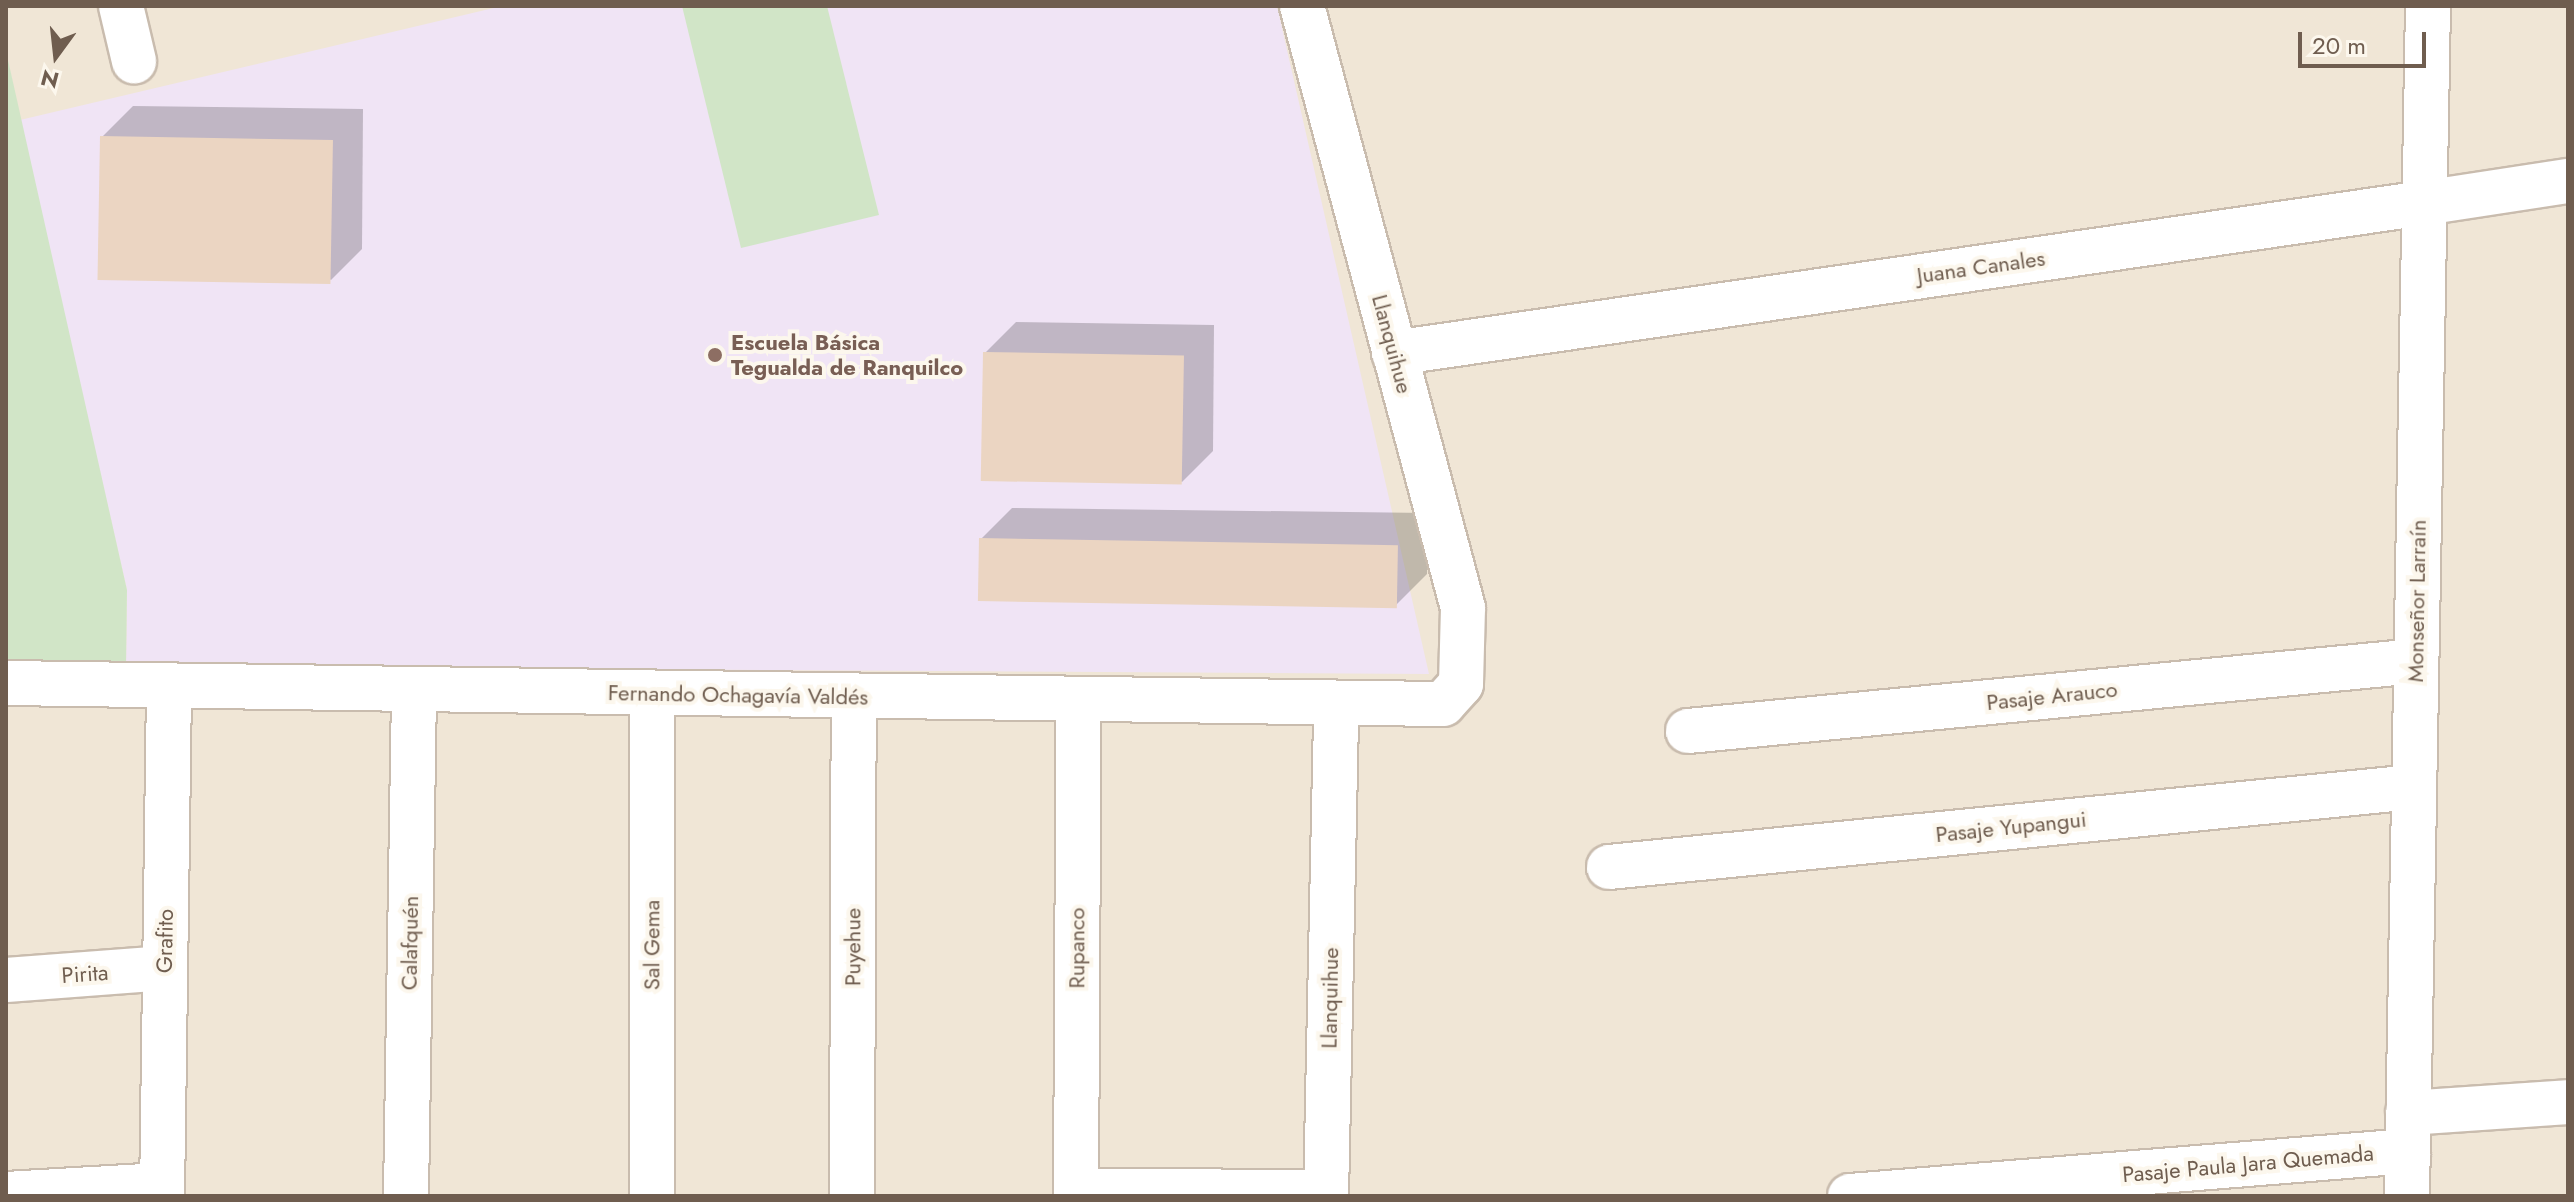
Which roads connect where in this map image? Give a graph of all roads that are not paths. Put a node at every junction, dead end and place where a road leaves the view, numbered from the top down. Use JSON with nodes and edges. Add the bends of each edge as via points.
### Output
{"nodes":[{"id":1,"x":121,"y":6,"type":"edge"},
{"id":2,"x":1302,"y":6,"type":"edge"},
{"id":3,"x":2428,"y":6,"type":"edge"},
{"id":4,"x":134,"y":61,"type":"dead end"},
{"id":5,"x":2568,"y":181,"type":"edge"},
{"id":6,"x":2424,"y":203,"type":"junction"},
{"id":7,"x":1394,"y":353,"type":"junction"},
{"id":8,"x":2416,"y":661,"type":"junction"},
{"id":9,"x":6,"y":683,"type":"edge"},
{"id":10,"x":1461,"y":684,"type":"joint"},
{"id":11,"x":169,"y":686,"type":"junction"},
{"id":12,"x":414,"y":690,"type":"junction"},
{"id":13,"x":652,"y":694,"type":"junction"},
{"id":14,"x":854,"y":698,"type":"junction"},
{"id":15,"x":1079,"y":701,"type":"junction"},
{"id":16,"x":1336,"y":705,"type":"junction"},
{"id":17,"x":1688,"y":731,"type":"dead end"},
{"id":18,"x":2414,"y":787,"type":"junction"},
{"id":19,"x":1609,"y":867,"type":"dead end"},
{"id":20,"x":164,"y":968,"type":"junction"},
{"id":21,"x":6,"y":980,"type":"edge"},
{"id":22,"x":2568,"y":1102,"type":"edge"},
{"id":23,"x":2408,"y":1132,"type":"junction"},
{"id":24,"x":162,"y":1190,"type":"edge"},
{"id":25,"x":6,"y":1194,"type":"edge"},
{"id":26,"x":1076,"y":1194,"type":"edge"},
{"id":27,"x":1326,"y":1194,"type":"edge"},
{"id":28,"x":406,"y":1196,"type":"edge"},
{"id":29,"x":652,"y":1196,"type":"edge"},
{"id":30,"x":852,"y":1196,"type":"edge"},
{"id":31,"x":1850,"y":1196,"type":"edge"},
{"id":32,"x":2407,"y":1196,"type":"edge"}],
"edges":[{"from":1,"to":4,"type":"street"},
{"from":2,"to":7,"type":"street","name":"Llanquihue"},
{"from":3,"to":6,"type":"street","name":"Monseñor Larraín"},
{"from":5,"to":6,"type":"street","name":"Juana Canales"},
{"from":6,"to":7,"type":"street","name":"Juana Canales"},
{"from":6,"to":8,"type":"street","name":"Monseñor Larraín"},
{"from":7,"to":10,"type":"street","name":"Llanquihue","via":[[1463,608]]},
{"from":8,"to":17,"type":"street","name":"Pasaje Arauco"},
{"from":8,"to":18,"type":"street","name":"Monseñor Larraín"},
{"from":9,"to":11,"type":"street","name":"Fernando Ochagavía Valdés"},
{"from":10,"to":16,"type":"street","name":"Fernando Ochagavía Valdés","via":[[1451,699],[1435,706]]},
{"from":11,"to":12,"type":"street","name":"Fernando Ochagavía Valdés"},
{"from":11,"to":20,"type":"street","name":"Grafito"},
{"from":12,"to":13,"type":"street","name":"Fernando Ochagavía Valdés"},
{"from":12,"to":28,"type":"street","name":"Calafquén"},
{"from":13,"to":14,"type":"street","name":"Fernando Ochagavía Valdés"},
{"from":13,"to":29,"type":"street","name":"Sal Gema"},
{"from":14,"to":15,"type":"street","name":"Fernando Ochagavía Valdés"},
{"from":14,"to":30,"type":"street","name":"Puyehue"},
{"from":15,"to":16,"type":"street","name":"Fernando Ochagavía Valdés"},
{"from":15,"to":26,"type":"street","name":"Rupanco"},
{"from":16,"to":27,"type":"street","name":"Llanquihue"},
{"from":18,"to":19,"type":"street","name":"Pasaje Yupangui"},
{"from":18,"to":23,"type":"street","name":"Monseñor Larraín"},
{"from":20,"to":21,"type":"street","name":"Pirita"},
{"from":20,"to":24,"type":"street","name":"Grafito"},
{"from":22,"to":23,"type":"street","name":"Pasaje Paula Jara Quemada"},
{"from":23,"to":31,"type":"street","name":"Pasaje Paula Jara Quemada"},
{"from":23,"to":32,"type":"street","name":"Monseñor Larraín"},
{"from":24,"to":25,"type":"street"},
{"from":26,"to":27,"type":"street"}]}
